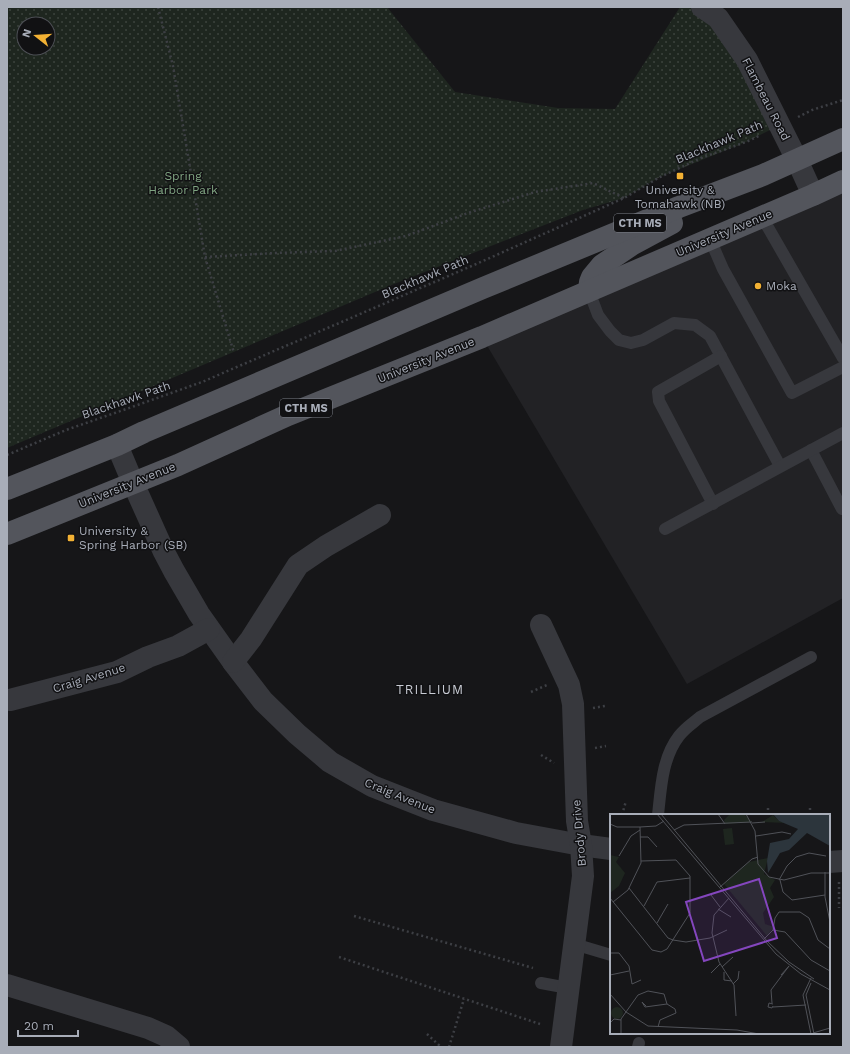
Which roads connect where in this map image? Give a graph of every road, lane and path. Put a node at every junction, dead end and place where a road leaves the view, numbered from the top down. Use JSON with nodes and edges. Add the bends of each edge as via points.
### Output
{"nodes":[{"id":1,"x":158,"y":7,"type":"edge"},
{"id":2,"x":714,"y":11,"type":"edge"},
{"id":3,"x":843,"y":100,"type":"edge"},
{"id":4,"x":780,"y":125,"type":"junction"},
{"id":5,"x":843,"y":139,"type":"edge"},
{"id":6,"x":797,"y":160,"type":"junction"},
{"id":7,"x":843,"y":181,"type":"edge"},
{"id":8,"x":714,"y":193,"type":"junction"},
{"id":9,"x":813,"y":195,"type":"junction"},
{"id":10,"x":624,"y":198,"type":"junction"},
{"id":11,"x":762,"y":217,"type":"junction"},
{"id":12,"x":710,"y":239,"type":"junction"},
{"id":13,"x":205,"y":257,"type":"junction"},
{"id":14,"x":589,"y":291,"type":"junction"},
{"id":15,"x":234,"y":352,"type":"dead end"},
{"id":16,"x":721,"y":356,"type":"junction"},
{"id":17,"x":843,"y":358,"type":"edge"},
{"id":18,"x":843,"y":367,"type":"edge"},
{"id":19,"x":843,"y":433,"type":"edge"},
{"id":20,"x":117,"y":445,"type":"junction"},
{"id":21,"x":811,"y":450,"type":"junction"},
{"id":22,"x":7,"y":455,"type":"edge"},
{"id":23,"x":780,"y":466,"type":"junction"},
{"id":24,"x":133,"y":483,"type":"junction"},
{"id":25,"x":7,"y":489,"type":"edge"},
{"id":26,"x":712,"y":504,"type":"junction"},
{"id":27,"x":843,"y":508,"type":"edge"},
{"id":28,"x":380,"y":515,"type":"dead end"},
{"id":29,"x":666,"y":529,"type":"dead end"},
{"id":30,"x":7,"y":534,"type":"edge"},
{"id":31,"x":541,"y":625,"type":"dead end"},
{"id":32,"x":209,"y":629,"type":"junction"},
{"id":33,"x":811,"y":657,"type":"dead end"},
{"id":34,"x":232,"y":662,"type":"junction"},
{"id":35,"x":551,"y":683,"type":"dead end"},
{"id":36,"x":531,"y":692,"type":"dead end"},
{"id":37,"x":10,"y":700,"type":"dead end"},
{"id":38,"x":605,"y":706,"type":"dead end"},
{"id":39,"x":591,"y":708,"type":"dead end"},
{"id":40,"x":606,"y":746,"type":"dead end"},
{"id":41,"x":591,"y":748,"type":"dead end"},
{"id":42,"x":541,"y":755,"type":"dead end"},
{"id":43,"x":558,"y":764,"type":"dead end"},
{"id":44,"x":626,"y":801,"type":"dead end"},
{"id":45,"x":768,"y":808,"type":"dead end"},
{"id":46,"x":810,"y":808,"type":"dead end"},
{"id":47,"x":622,"y":814,"type":"edge"},
{"id":48,"x":658,"y":814,"type":"edge"},
{"id":49,"x":768,"y":814,"type":"edge"},
{"id":50,"x":810,"y":814,"type":"edge"},
{"id":51,"x":581,"y":845,"type":"junction"},
{"id":52,"x":610,"y":849,"type":"edge"},
{"id":53,"x":837,"y":867,"type":"edge"},
{"id":54,"x":839,"y":908,"type":"dead end"},
{"id":55,"x":354,"y":916,"type":"dead end"},
{"id":56,"x":574,"y":944,"type":"junction"},
{"id":57,"x":610,"y":955,"type":"edge"},
{"id":58,"x":339,"y":957,"type":"dead end"},
{"id":59,"x":540,"y":970,"type":"dead end"},
{"id":60,"x":541,"y":983,"type":"dead end"},
{"id":61,"x":7,"y":985,"type":"edge"},
{"id":62,"x":568,"y":988,"type":"junction"},
{"id":63,"x":464,"y":999,"type":"junction"},
{"id":64,"x":540,"y":1024,"type":"dead end"},
{"id":65,"x":426,"y":1034,"type":"dead end"},
{"id":66,"x":179,"y":1047,"type":"edge"},
{"id":67,"x":441,"y":1047,"type":"edge"},
{"id":68,"x":449,"y":1047,"type":"edge"},
{"id":69,"x":561,"y":1047,"type":"edge"}],
"edges":[{"from":1,"to":13,"type":"path","via":[[172,66]]},
{"from":2,"to":4,"type":"street","name":"Flambeau Road","via":[[747,60]]},
{"from":3,"to":4,"type":"path","name":"Blackhawk Path","via":[[812,110]]},
{"from":4,"to":6,"type":"street","name":"Flambeau Road"},
{"from":4,"to":10,"type":"path","name":"Blackhawk Path","via":[[746,142],[701,158]]},
{"from":5,"to":6,"type":"main road","number":"CTH MS"},
{"from":6,"to":8,"type":"main road","number":"CTH MS"},
{"from":6,"to":9,"type":"street","name":"Flambeau Road"},
{"from":7,"to":9,"type":"main road","name":"University Avenue","number":"CTH MS"},
{"from":8,"to":14,"type":"main road","via":[[668,225],[602,265],[592,278]]},
{"from":8,"to":20,"type":"main road","number":"CTH MS"},
{"from":9,"to":11,"type":"main road","name":"University Avenue","number":"CTH MS"},
{"from":10,"to":13,"type":"path","via":[[593,183],[535,192],[406,236],[335,251]]},
{"from":10,"to":22,"type":"path","name":"Blackhawk Path","via":[[202,382],[66,430]]},
{"from":11,"to":12,"type":"main road","name":"University Avenue","number":"CTH MS"},
{"from":11,"to":17,"type":"lane"},
{"from":12,"to":14,"type":"main road","name":"University Avenue","number":"CTH MS"},
{"from":12,"to":18,"type":"lane","via":[[722,269],[792,393]]},
{"from":13,"to":15,"type":"path"},
{"from":14,"to":16,"type":"lane","via":[[598,315],[620,340],[631,343],[643,340],[674,323],[695,326],[710,336]]},
{"from":14,"to":24,"type":"main road","name":"University Avenue","number":"CTH MS","via":[[482,338],[288,415]]},
{"from":16,"to":23,"type":"lane"},
{"from":16,"to":26,"type":"lane","via":[[658,392],[658,401]]},
{"from":19,"to":21,"type":"lane"},
{"from":20,"to":24,"type":"street","name":"Craig Avenue"},
{"from":20,"to":25,"type":"main road","number":"CTH MS"},
{"from":21,"to":23,"type":"lane"},
{"from":21,"to":27,"type":"lane"},
{"from":23,"to":26,"type":"lane"},
{"from":24,"to":30,"type":"main road","name":"University Avenue","number":"CTH MS"},
{"from":24,"to":32,"type":"street","name":"Craig Avenue","via":[[174,571]]},
{"from":26,"to":29,"type":"lane"},
{"from":28,"to":34,"type":"street","via":[[298,565],[251,639]]},
{"from":31,"to":51,"type":"street","name":"Brody Drive","via":[[569,685],[573,704],[577,821]]},
{"from":32,"to":34,"type":"street","name":"Craig Avenue"},
{"from":32,"to":37,"type":"street","name":"Craig Avenue","via":[[178,646],[116,672]]},
{"from":33,"to":48,"type":"lane","via":[[700,717],[679,735],[664,768]]},
{"from":34,"to":51,"type":"street","name":"Craig Avenue","via":[[263,701],[297,734],[330,762],[372,786],[433,810],[508,831]]},
{"from":35,"to":36,"type":"path"},
{"from":38,"to":39,"type":"path"},
{"from":40,"to":41,"type":"path"},
{"from":42,"to":43,"type":"path"},
{"from":44,"to":47,"type":"path"},
{"from":45,"to":49,"type":"path"},
{"from":46,"to":50,"type":"path"},
{"from":51,"to":52,"type":"street","name":"Craig Avenue"},
{"from":51,"to":56,"type":"street","name":"Brody Drive","via":[[583,876]]},
{"from":53,"to":54,"type":"path"},
{"from":55,"to":59,"type":"path"},
{"from":56,"to":57,"type":"lane"},
{"from":56,"to":62,"type":"street","name":"Brody Drive"},
{"from":58,"to":63,"type":"path"},
{"from":60,"to":62,"type":"lane"},
{"from":61,"to":66,"type":"street","via":[[148,1028],[166,1036]]},
{"from":62,"to":69,"type":"street","name":"Brody Drive"},
{"from":63,"to":64,"type":"path"},
{"from":63,"to":68,"type":"path"},
{"from":65,"to":67,"type":"path"}]}
